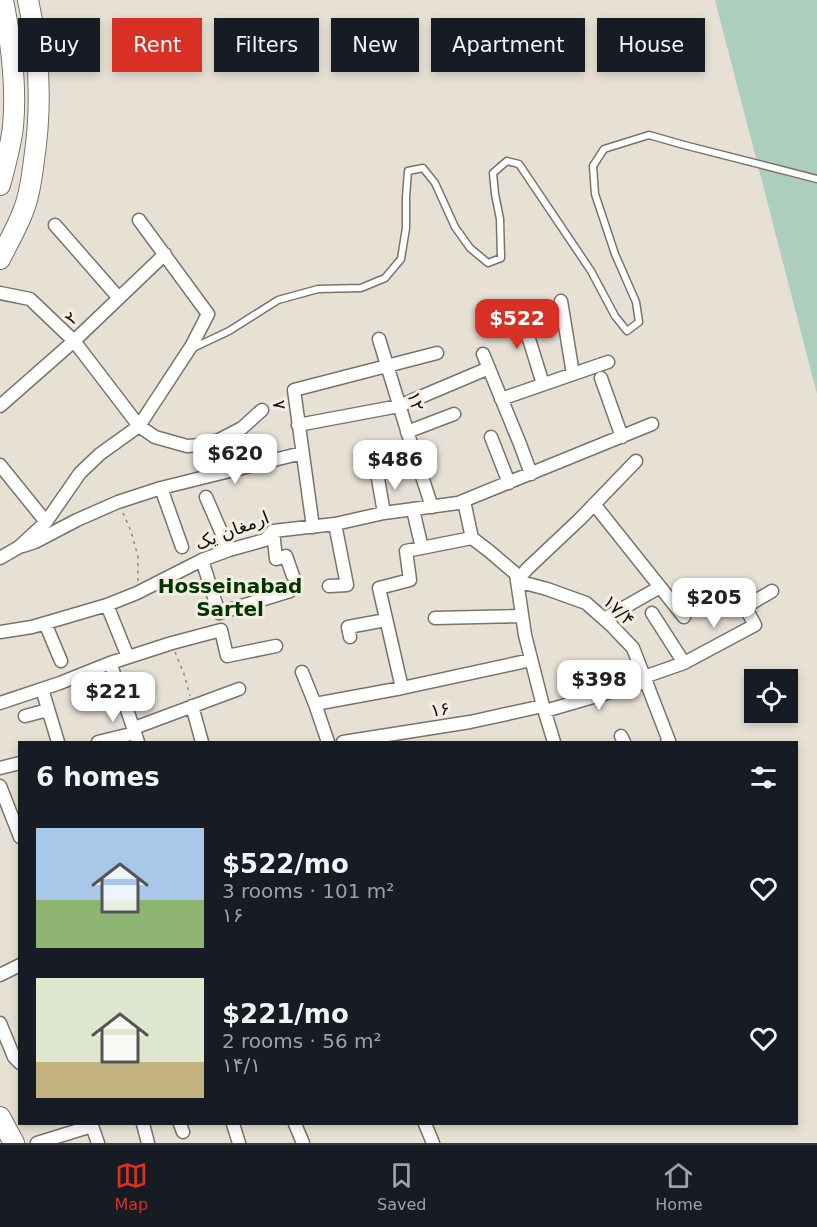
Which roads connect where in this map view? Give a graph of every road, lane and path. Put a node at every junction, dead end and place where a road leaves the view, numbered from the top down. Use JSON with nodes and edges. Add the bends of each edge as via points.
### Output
{"nodes":[{"id":1,"x":3,"y":0,"type":"edge"},
{"id":2,"x":28,"y":0,"type":"edge"},
{"id":3,"x":817,"y":179,"type":"edge"},
{"id":4,"x":0,"y":185,"type":"edge"},
{"id":5,"x":139,"y":220,"type":"dead end"},
{"id":6,"x":55,"y":225,"type":"dead end"},
{"id":7,"x":165,"y":254,"type":"junction"},
{"id":8,"x":0,"y":259,"type":"edge"},
{"id":9,"x":0,"y":293,"type":"edge"},
{"id":10,"x":118,"y":297,"type":"junction"},
{"id":11,"x":561,"y":301,"type":"dead end"},
{"id":12,"x":519,"y":307,"type":"dead end"},
{"id":13,"x":379,"y":339,"type":"dead end"},
{"id":14,"x":74,"y":340,"type":"junction"},
{"id":15,"x":189,"y":350,"type":"junction"},
{"id":16,"x":437,"y":353,"type":"dead end"},
{"id":17,"x":483,"y":354,"type":"dead end"},
{"id":18,"x":608,"y":362,"type":"dead end"},
{"id":19,"x":387,"y":366,"type":"junction"},
{"id":20,"x":489,"y":369,"type":"junction"},
{"id":21,"x":573,"y":374,"type":"junction"},
{"id":22,"x":601,"y":378,"type":"dead end"},
{"id":23,"x":543,"y":384,"type":"junction"},
{"id":24,"x":501,"y":399,"type":"junction"},
{"id":25,"x":0,"y":406,"type":"edge"},
{"id":26,"x":399,"y":406,"type":"junction"},
{"id":27,"x":262,"y":410,"type":"dead end"},
{"id":28,"x":454,"y":414,"type":"dead end"},
{"id":29,"x":652,"y":424,"type":"dead end"},
{"id":30,"x":298,"y":425,"type":"junction"},
{"id":31,"x":139,"y":426,"type":"junction"},
{"id":32,"x":407,"y":432,"type":"junction"},
{"id":33,"x":491,"y":437,"type":"dead end"},
{"id":34,"x":622,"y":437,"type":"junction"},
{"id":35,"x":302,"y":453,"type":"junction"},
{"id":36,"x":636,"y":461,"type":"dead end"},
{"id":37,"x":0,"y":465,"type":"edge"},
{"id":38,"x":377,"y":473,"type":"dead end"},
{"id":39,"x":531,"y":474,"type":"junction"},
{"id":40,"x":509,"y":483,"type":"junction"},
{"id":41,"x":160,"y":488,"type":"junction"},
{"id":42,"x":206,"y":497,"type":"dead end"},
{"id":43,"x":464,"y":501,"type":"junction"},
{"id":44,"x":118,"y":502,"type":"junction"},
{"id":45,"x":594,"y":504,"type":"junction"},
{"id":46,"x":432,"y":507,"type":"junction"},
{"id":47,"x":413,"y":510,"type":"junction"},
{"id":48,"x":384,"y":513,"type":"junction"},
{"id":49,"x":46,"y":522,"type":"junction"},
{"id":50,"x":335,"y":524,"type":"junction"},
{"id":51,"x":314,"y":527,"type":"junction"},
{"id":52,"x":273,"y":531,"type":"junction"},
{"id":53,"x":472,"y":538,"type":"junction"},
{"id":54,"x":19,"y":547,"type":"junction"},
{"id":55,"x":182,"y":547,"type":"dead end"},
{"id":56,"x":422,"y":548,"type":"junction"},
{"id":57,"x":229,"y":550,"type":"junction"},
{"id":58,"x":0,"y":558,"type":"edge"},
{"id":59,"x":202,"y":560,"type":"junction"},
{"id":60,"x":293,"y":576,"type":"dead end"},
{"id":61,"x":517,"y":578,"type":"junction"},
{"id":62,"x":329,"y":586,"type":"dead end"},
{"id":63,"x":660,"y":587,"type":"junction"},
{"id":64,"x":290,"y":591,"type":"dead end"},
{"id":65,"x":772,"y":591,"type":"dead end"},
{"id":66,"x":137,"y":593,"type":"junction"},
{"id":67,"x":107,"y":605,"type":"junction"},
{"id":68,"x":652,"y":613,"type":"dead end"},
{"id":69,"x":522,"y":616,"type":"junction"},
{"id":70,"x":684,"y":617,"type":"dead end"},
{"id":71,"x":435,"y":618,"type":"dead end"},
{"id":72,"x":604,"y":619,"type":"junction"},
{"id":73,"x":386,"y":620,"type":"junction"},
{"id":74,"x":45,"y":622,"type":"junction"},
{"id":75,"x":0,"y":632,"type":"edge"},
{"id":76,"x":350,"y":638,"type":"dead end"},
{"id":77,"x":172,"y":643,"type":"junction"},
{"id":78,"x":276,"y":646,"type":"dead end"},
{"id":79,"x":128,"y":657,"type":"junction"},
{"id":80,"x":531,"y":660,"type":"junction"},
{"id":81,"x":60,"y":662,"type":"dead end"},
{"id":82,"x":110,"y":663,"type":"junction"},
{"id":83,"x":684,"y":663,"type":"junction"},
{"id":84,"x":302,"y":672,"type":"dead end"},
{"id":85,"x":644,"y":680,"type":"junction"},
{"id":86,"x":402,"y":688,"type":"junction"},
{"id":87,"x":42,"y":689,"type":"junction"},
{"id":88,"x":239,"y":689,"type":"dead end"},
{"id":89,"x":0,"y":703,"type":"edge"},
{"id":90,"x":315,"y":704,"type":"junction"},
{"id":91,"x":192,"y":706,"type":"junction"},
{"id":92,"x":544,"y":708,"type":"junction"},
{"id":93,"x":48,"y":710,"type":"junction"},
{"id":94,"x":25,"y":717,"type":"dead end"},
{"id":95,"x":135,"y":735,"type":"edge"},
{"id":96,"x":395,"y":738,"type":"edge"},
{"id":97,"x":58,"y":741,"type":"edge"},
{"id":98,"x":103,"y":741,"type":"edge"},
{"id":99,"x":202,"y":741,"type":"edge"},
{"id":100,"x":328,"y":741,"type":"edge"},
{"id":101,"x":355,"y":741,"type":"edge"},
{"id":102,"x":554,"y":741,"type":"edge"},
{"id":103,"x":668,"y":741,"type":"edge"},
{"id":104,"x":18,"y":764,"type":"edge"},
{"id":105,"x":0,"y":768,"type":"edge"},
{"id":106,"x":0,"y":786,"type":"edge"},
{"id":107,"x":18,"y":830,"type":"edge"},
{"id":108,"x":18,"y":967,"type":"edge"},
{"id":109,"x":0,"y":975,"type":"edge"},
{"id":110,"x":0,"y":1023,"type":"edge"},
{"id":111,"x":18,"y":1061,"type":"edge"},
{"id":112,"x":0,"y":1117,"type":"edge"},
{"id":113,"x":143,"y":1125,"type":"edge"},
{"id":114,"x":233,"y":1125,"type":"edge"},
{"id":115,"x":295,"y":1125,"type":"edge"},
{"id":116,"x":425,"y":1125,"type":"edge"},
{"id":117,"x":78,"y":1127,"type":"edge"},
{"id":118,"x":56,"y":1140,"type":"edge"},
{"id":119,"x":14,"y":1143,"type":"edge"},
{"id":120,"x":37,"y":1143,"type":"edge"},
{"id":121,"x":98,"y":1143,"type":"edge"},
{"id":122,"x":148,"y":1143,"type":"edge"},
{"id":123,"x":239,"y":1143,"type":"edge"},
{"id":124,"x":303,"y":1143,"type":"edge"},
{"id":125,"x":433,"y":1143,"type":"edge"}],
"edges":[{"from":1,"to":4,"type":"highway","via":[[13,81],[13,126]]},
{"from":2,"to":8,"type":"highway","via":[[40,81],[39,131],[24,209]]},
{"from":3,"to":15,"type":"lane","via":[[649,135],[603,149],[593,166],[595,194],[636,302],[639,322],[627,331],[519,164],[507,160],[493,173],[501,258],[488,263],[470,248],[455,227],[435,183],[423,168],[408,171],[401,259],[385,278],[361,288],[318,289],[278,300],[229,331]]},
{"from":5,"to":7,"type":"street"},
{"from":6,"to":10,"type":"street"},
{"from":7,"to":10,"type":"street","name":"۲"},
{"from":7,"to":15,"type":"street","via":[[208,314]]},
{"from":9,"to":14,"type":"street","via":[[30,299]]},
{"from":10,"to":14,"type":"street","name":"۲"},
{"from":11,"to":21,"type":"street"},
{"from":12,"to":23,"type":"street"},
{"from":13,"to":19,"type":"street","name":"۱۲"},
{"from":14,"to":25,"type":"street","name":"۲"},
{"from":14,"to":31,"type":"street"},
{"from":15,"to":31,"type":"street"},
{"from":16,"to":19,"type":"street","name":"۸"},
{"from":17,"to":20,"type":"street"},
{"from":18,"to":21,"type":"street"},
{"from":19,"to":26,"type":"street","name":"۱۲"},
{"from":19,"to":30,"type":"street","name":"۸","via":[[294,390]]},
{"from":20,"to":24,"type":"street"},
{"from":20,"to":26,"type":"street"},
{"from":21,"to":23,"type":"street"},
{"from":22,"to":34,"type":"street"},
{"from":23,"to":24,"type":"street"},
{"from":24,"to":39,"type":"street"},
{"from":26,"to":30,"type":"street"},
{"from":26,"to":32,"type":"street","name":"۱۲"},
{"from":27,"to":31,"type":"street","via":[[242,428],[203,445],[187,446],[155,437]]},
{"from":28,"to":32,"type":"street"},
{"from":29,"to":34,"type":"street","name":"ارمغان یک"},
{"from":30,"to":35,"type":"street","name":"۸"},
{"from":31,"to":49,"type":"street","via":[[100,453],[80,473]]},
{"from":32,"to":46,"type":"street","name":"۱۲"},
{"from":33,"to":40,"type":"street"},
{"from":34,"to":39,"type":"street","name":"ارمغان یک"},
{"from":35,"to":41,"type":"street"},
{"from":35,"to":51,"type":"street","name":"۸"},
{"from":36,"to":45,"type":"street"},
{"from":37,"to":49,"type":"street"},
{"from":38,"to":48,"type":"street"},
{"from":39,"to":40,"type":"street","name":"ارمغان یک"},
{"from":40,"to":43,"type":"street","name":"ارمغان یک"},
{"from":41,"to":44,"type":"street"},
{"from":41,"to":55,"type":"street"},
{"from":42,"to":57,"type":"street"},
{"from":43,"to":46,"type":"street","name":"ارمغان یک"},
{"from":43,"to":53,"type":"street"},
{"from":44,"to":54,"type":"street"},
{"from":44,"to":66,"type":"path","via":[[138,557]]},
{"from":45,"to":61,"type":"street"},
{"from":45,"to":63,"type":"street"},
{"from":46,"to":47,"type":"street","name":"ارمغان یک"},
{"from":47,"to":48,"type":"street","name":"ارمغان یک"},
{"from":47,"to":56,"type":"street"},
{"from":48,"to":50,"type":"street","name":"ارمغان یک"},
{"from":49,"to":54,"type":"street"},
{"from":50,"to":51,"type":"street","name":"ارمغان یک"},
{"from":50,"to":62,"type":"street","via":[[347,585]]},
{"from":51,"to":52,"type":"street","name":"ارمغان یک"},
{"from":52,"to":57,"type":"street","name":"ارمغان یک","via":[[265,540]]},
{"from":52,"to":60,"type":"street","via":[[276,559],[286,556]]},
{"from":53,"to":56,"type":"street"},
{"from":53,"to":61,"type":"street"},
{"from":54,"to":58,"type":"street"},
{"from":56,"to":73,"type":"street","via":[[406,552],[410,580],[379,588]]},
{"from":57,"to":59,"type":"street","name":"ارمغان یک"},
{"from":59,"to":64,"type":"street","via":[[219,612]]},
{"from":59,"to":66,"type":"street","name":"ارمغان یک"},
{"from":61,"to":69,"type":"street"},
{"from":61,"to":72,"type":"street","name":"۱۷/۴","via":[[586,603]]},
{"from":63,"to":70,"type":"street"},
{"from":63,"to":72,"type":"street"},
{"from":65,"to":83,"type":"street","name":"۱۶","via":[[745,607],[755,625]]},
{"from":66,"to":67,"type":"street","name":"ارمغان یک"},
{"from":67,"to":74,"type":"street","name":"ارمغان یک"},
{"from":67,"to":79,"type":"street"},
{"from":68,"to":83,"type":"street"},
{"from":69,"to":71,"type":"street"},
{"from":69,"to":80,"type":"street"},
{"from":72,"to":85,"type":"street","name":"۱۷/۴","via":[[633,648]]},
{"from":73,"to":76,"type":"street","via":[[348,627]]},
{"from":73,"to":86,"type":"street"},
{"from":74,"to":75,"type":"street","name":"ارمغان یک"},
{"from":74,"to":81,"type":"street"},
{"from":77,"to":78,"type":"street","via":[[221,630],[227,657]]},
{"from":77,"to":79,"type":"street"},
{"from":77,"to":91,"type":"path"},
{"from":79,"to":82,"type":"street"},
{"from":80,"to":86,"type":"street"},
{"from":80,"to":92,"type":"street"},
{"from":82,"to":87,"type":"street"},
{"from":82,"to":95,"type":"street"},
{"from":83,"to":85,"type":"street","name":"۱۶"},
{"from":84,"to":90,"type":"street"},
{"from":85,"to":92,"type":"street","name":"۱۶"},
{"from":85,"to":103,"type":"street","name":"۱۷/۴"},
{"from":86,"to":90,"type":"street"},
{"from":87,"to":89,"type":"street"},
{"from":87,"to":93,"type":"street"},
{"from":88,"to":91,"type":"street"},
{"from":90,"to":100,"type":"street"},
{"from":91,"to":95,"type":"street"},
{"from":91,"to":99,"type":"street"},
{"from":92,"to":96,"type":"street","name":"۱۶"},
{"from":92,"to":102,"type":"street"},
{"from":93,"to":94,"type":"street"},
{"from":93,"to":97,"type":"street"},
{"from":95,"to":98,"type":"street"},
{"from":96,"to":101,"type":"street","name":"۱۶"},
{"from":104,"to":105,"type":"street"},
{"from":106,"to":107,"type":"street"},
{"from":108,"to":109,"type":"street"},
{"from":110,"to":111,"type":"street"},
{"from":112,"to":119,"type":"highway"},
{"from":113,"to":122,"type":"street"},
{"from":114,"to":123,"type":"street"},
{"from":115,"to":124,"type":"street"},
{"from":116,"to":125,"type":"street"},
{"from":117,"to":118,"type":"street"},
{"from":117,"to":121,"type":"street","via":[[92,1126]]},
{"from":118,"to":120,"type":"street"}]}
